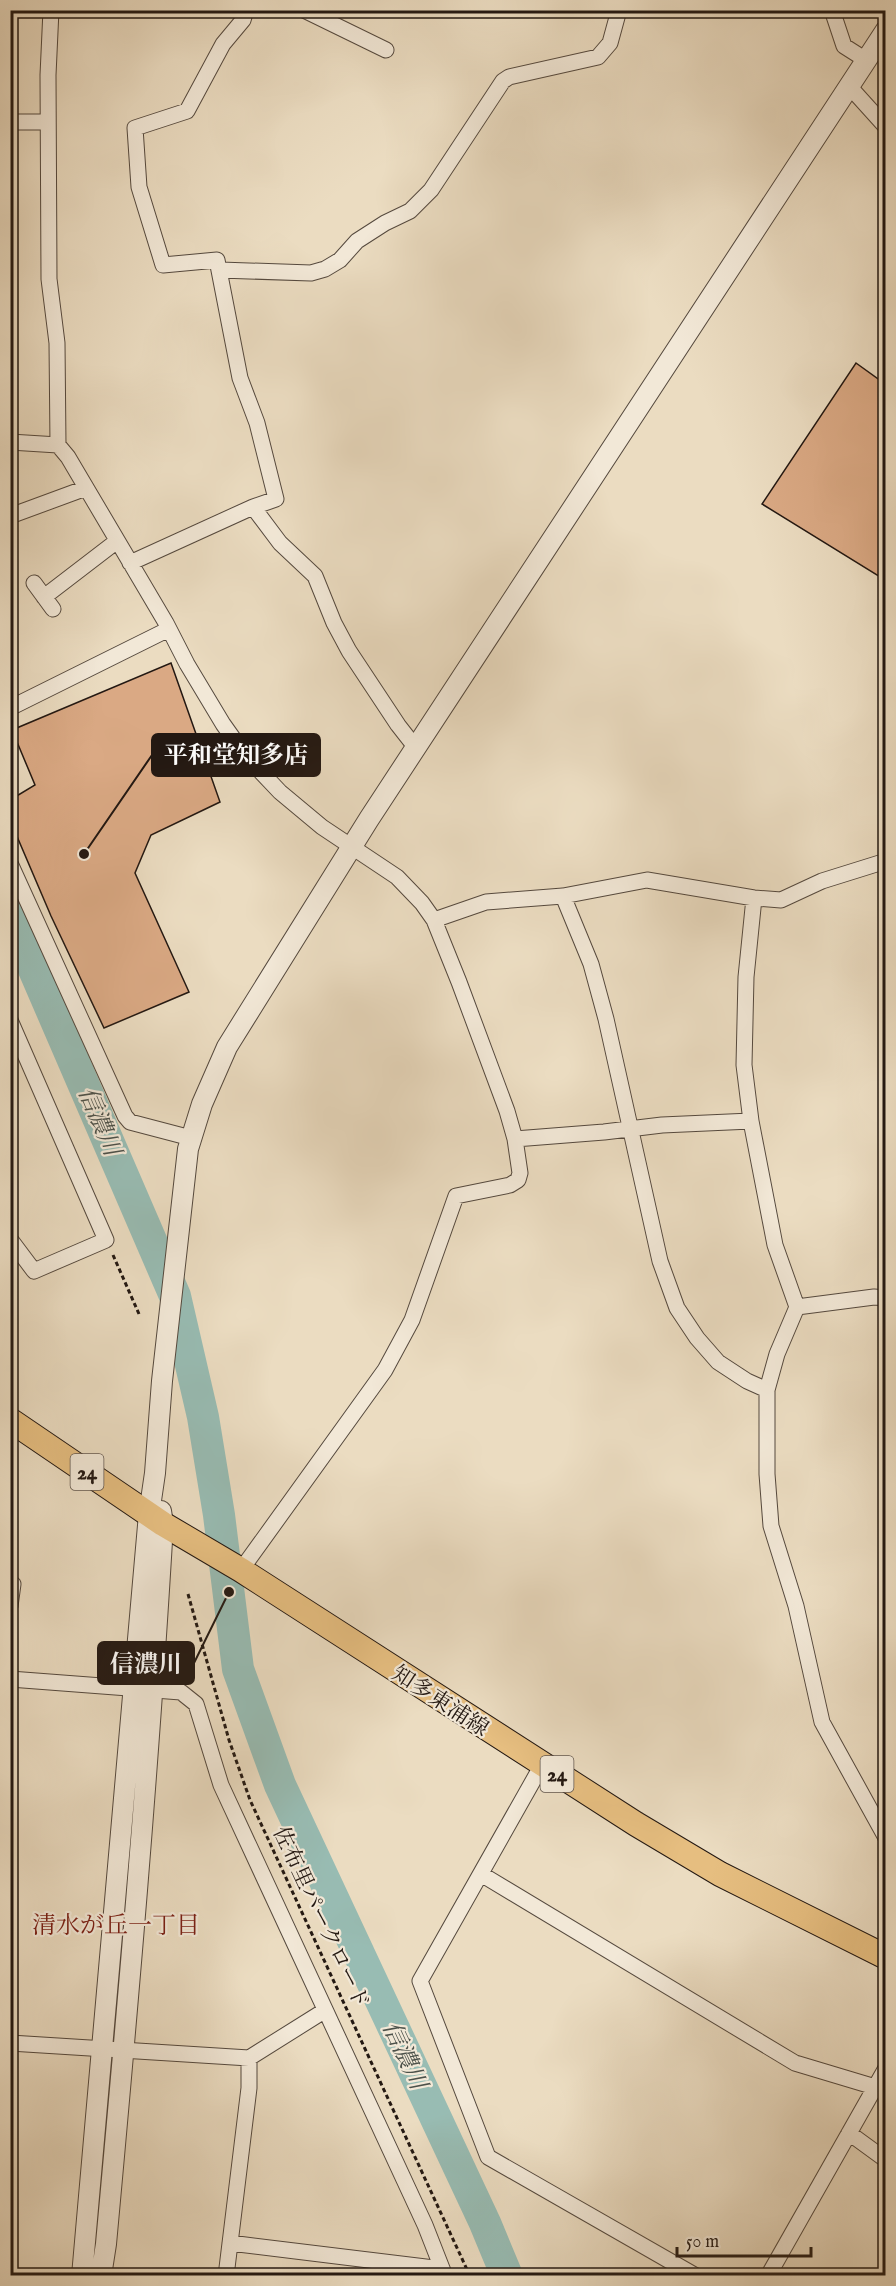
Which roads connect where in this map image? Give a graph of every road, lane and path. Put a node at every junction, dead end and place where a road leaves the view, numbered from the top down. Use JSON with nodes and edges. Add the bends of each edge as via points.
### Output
{"nodes":[{"id":1,"x":51,"y":10,"type":"edge"},
{"id":2,"x":246,"y":10,"type":"edge"},
{"id":3,"x":304,"y":10,"type":"edge"},
{"id":4,"x":619,"y":10,"type":"edge"},
{"id":5,"x":832,"y":10,"type":"edge"},
{"id":6,"x":885,"y":30,"type":"edge"},
{"id":7,"x":386,"y":50,"type":"dead end"},
{"id":8,"x":866,"y":60,"type":"junction"},
{"id":9,"x":849,"y":86,"type":"junction"},
{"id":10,"x":10,"y":122,"type":"edge"},
{"id":11,"x":48,"y":122,"type":"junction"},
{"id":12,"x":885,"y":127,"type":"edge"},
{"id":13,"x":220,"y":270,"type":"junction"},
{"id":14,"x":10,"y":442,"type":"edge"},
{"id":15,"x":58,"y":445,"type":"junction"},
{"id":16,"x":86,"y":488,"type":"junction"},
{"id":17,"x":253,"y":507,"type":"junction"},
{"id":18,"x":10,"y":516,"type":"edge"},
{"id":19,"x":117,"y":541,"type":"junction"},
{"id":20,"x":130,"y":563,"type":"junction"},
{"id":21,"x":33,"y":583,"type":"dead end"},
{"id":22,"x":169,"y":628,"type":"junction"},
{"id":23,"x":10,"y":708,"type":"edge"},
{"id":24,"x":416,"y":748,"type":"junction"},
{"id":25,"x":353,"y":847,"type":"junction"},
{"id":26,"x":885,"y":861,"type":"edge"},
{"id":27,"x":10,"y":863,"type":"edge"},
{"id":28,"x":563,"y":896,"type":"junction"},
{"id":29,"x":754,"y":898,"type":"junction"},
{"id":30,"x":434,"y":920,"type":"junction"},
{"id":31,"x":10,"y":1020,"type":"edge"},
{"id":32,"x":751,"y":1121,"type":"junction"},
{"id":33,"x":629,"y":1128,"type":"junction"},
{"id":34,"x":191,"y":1138,"type":"junction"},
{"id":35,"x":515,"y":1139,"type":"junction"},
{"id":36,"x":10,"y":1239,"type":"edge"},
{"id":37,"x":106,"y":1240,"type":"junction"},
{"id":38,"x":885,"y":1298,"type":"edge"},
{"id":39,"x":797,"y":1307,"type":"junction"},
{"id":40,"x":139,"y":1314,"type":"dead end"},
{"id":41,"x":767,"y":1390,"type":"junction"},
{"id":42,"x":10,"y":1420,"type":"edge"},
{"id":43,"x":156,"y":1519,"type":"junction"},
{"id":44,"x":241,"y":1570,"type":"junction"},
{"id":45,"x":10,"y":1583,"type":"edge"},
{"id":46,"x":188,"y":1594,"type":"dead end"},
{"id":47,"x":10,"y":1606,"type":"edge"},
{"id":48,"x":10,"y":1679,"type":"edge"},
{"id":49,"x":143,"y":1690,"type":"junction"},
{"id":50,"x":542,"y":1765,"type":"junction"},
{"id":51,"x":885,"y":1838,"type":"edge"},
{"id":52,"x":481,"y":1874,"type":"junction"},
{"id":53,"x":885,"y":1957,"type":"edge"},
{"id":54,"x":324,"y":2010,"type":"junction"},
{"id":55,"x":10,"y":2043,"type":"edge"},
{"id":56,"x":102,"y":2050,"type":"junction"},
{"id":57,"x":124,"y":2051,"type":"junction"},
{"id":58,"x":249,"y":2058,"type":"junction"},
{"id":59,"x":885,"y":2068,"type":"edge"},
{"id":60,"x":875,"y":2087,"type":"junction"},
{"id":61,"x":849,"y":2133,"type":"junction"},
{"id":62,"x":885,"y":2160,"type":"edge"},
{"id":63,"x":230,"y":2243,"type":"junction"},
{"id":64,"x":444,"y":2272,"type":"edge"},
{"id":65,"x":82,"y":2276,"type":"edge"},
{"id":66,"x":100,"y":2276,"type":"edge"},
{"id":67,"x":226,"y":2276,"type":"edge"},
{"id":68,"x":470,"y":2276,"type":"edge"},
{"id":69,"x":696,"y":2276,"type":"edge"},
{"id":70,"x":768,"y":2276,"type":"edge"}],
"edges":[{"from":1,"to":11,"type":"street"},
{"from":2,"to":13,"type":"street","via":[[187,111],[135,128],[139,187],[163,265],[217,260]]},
{"from":3,"to":7,"type":"street"},
{"from":4,"to":13,"type":"street","via":[[610,43],[598,57],[503,81],[431,190],[410,212],[357,241],[340,260],[311,273]]},
{"from":5,"to":8,"type":"street","via":[[844,46]]},
{"from":6,"to":8,"type":"street"},
{"from":8,"to":9,"type":"street"},
{"from":9,"to":12,"type":"street"},
{"from":9,"to":24,"type":"street"},
{"from":10,"to":11,"type":"street"},
{"from":11,"to":15,"type":"street"},
{"from":13,"to":17,"type":"street","via":[[240,378],[257,423],[276,499]]},
{"from":14,"to":15,"type":"street"},
{"from":15,"to":16,"type":"street"},
{"from":16,"to":18,"type":"street"},
{"from":16,"to":19,"type":"street"},
{"from":17,"to":20,"type":"street"},
{"from":17,"to":24,"type":"street","via":[[280,543],[315,576],[349,651]]},
{"from":19,"to":20,"type":"street"},
{"from":19,"to":21,"type":"street","via":[[48,603]]},
{"from":20,"to":22,"type":"street"},
{"from":22,"to":23,"type":"street"},
{"from":22,"to":25,"type":"street","via":[[199,684],[245,755],[280,792]]},
{"from":24,"to":25,"type":"street"},
{"from":25,"to":30,"type":"street","via":[[397,877]]},
{"from":25,"to":34,"type":"street","via":[[227,1047]]},
{"from":26,"to":29,"type":"street","via":[[822,881],[781,900]]},
{"from":27,"to":34,"type":"street","via":[[125,1116],[130,1122]]},
{"from":28,"to":29,"type":"street","via":[[647,880]]},
{"from":28,"to":30,"type":"street","via":[[486,902]]},
{"from":28,"to":33,"type":"street","via":[[591,964]]},
{"from":29,"to":32,"type":"street","via":[[746,976],[744,1065]]},
{"from":30,"to":35,"type":"street"},
{"from":31,"to":37,"type":"street"},
{"from":32,"to":33,"type":"street"},
{"from":32,"to":39,"type":"street","via":[[775,1245]]},
{"from":33,"to":35,"type":"street"},
{"from":33,"to":41,"type":"street","via":[[660,1261],[677,1308],[718,1362]]},
{"from":34,"to":43,"type":"street","via":[[162,1381]]},
{"from":35,"to":44,"type":"street","via":[[518,1180],[456,1196],[412,1320],[386,1371]]},
{"from":36,"to":37,"type":"street","via":[[34,1271]]},
{"from":37,"to":40,"type":"path"},
{"from":38,"to":39,"type":"street"},
{"from":39,"to":41,"type":"street"},
{"from":41,"to":51,"type":"street","via":[[771,1526],[796,1606],[822,1722]]},
{"from":42,"to":43,"type":"main road","name":"知多東浦線","number":"24"},
{"from":43,"to":44,"type":"main road","name":"知多東浦線","number":"24"},
{"from":43,"to":49,"type":"street"},
{"from":44,"to":50,"type":"main road","name":"知多東浦線","number":"24"},
{"from":45,"to":47,"type":"street"},
{"from":46,"to":68,"type":"path","name":"佐布里パークロード","via":[[250,1800]]},
{"from":48,"to":49,"type":"street"},
{"from":49,"to":54,"type":"street","via":[[181,1692],[196,1704],[221,1785]]},
{"from":49,"to":56,"type":"street"},
{"from":49,"to":57,"type":"street"},
{"from":50,"to":52,"type":"street"},
{"from":50,"to":53,"type":"main road","name":"知多東浦線","number":"24","via":[[720,1874]]},
{"from":52,"to":60,"type":"street","via":[[795,2063]]},
{"from":52,"to":69,"type":"street","via":[[420,1981],[488,2157]]},
{"from":54,"to":58,"type":"street"},
{"from":54,"to":64,"type":"street"},
{"from":55,"to":56,"type":"street"},
{"from":56,"to":57,"type":"street"},
{"from":56,"to":65,"type":"street"},
{"from":57,"to":58,"type":"street"},
{"from":57,"to":66,"type":"street"},
{"from":58,"to":63,"type":"street","via":[[249,2088]]},
{"from":59,"to":60,"type":"street"},
{"from":60,"to":61,"type":"street"},
{"from":61,"to":62,"type":"street"},
{"from":61,"to":70,"type":"street"},
{"from":63,"to":64,"type":"street"},
{"from":63,"to":67,"type":"street"}]}
